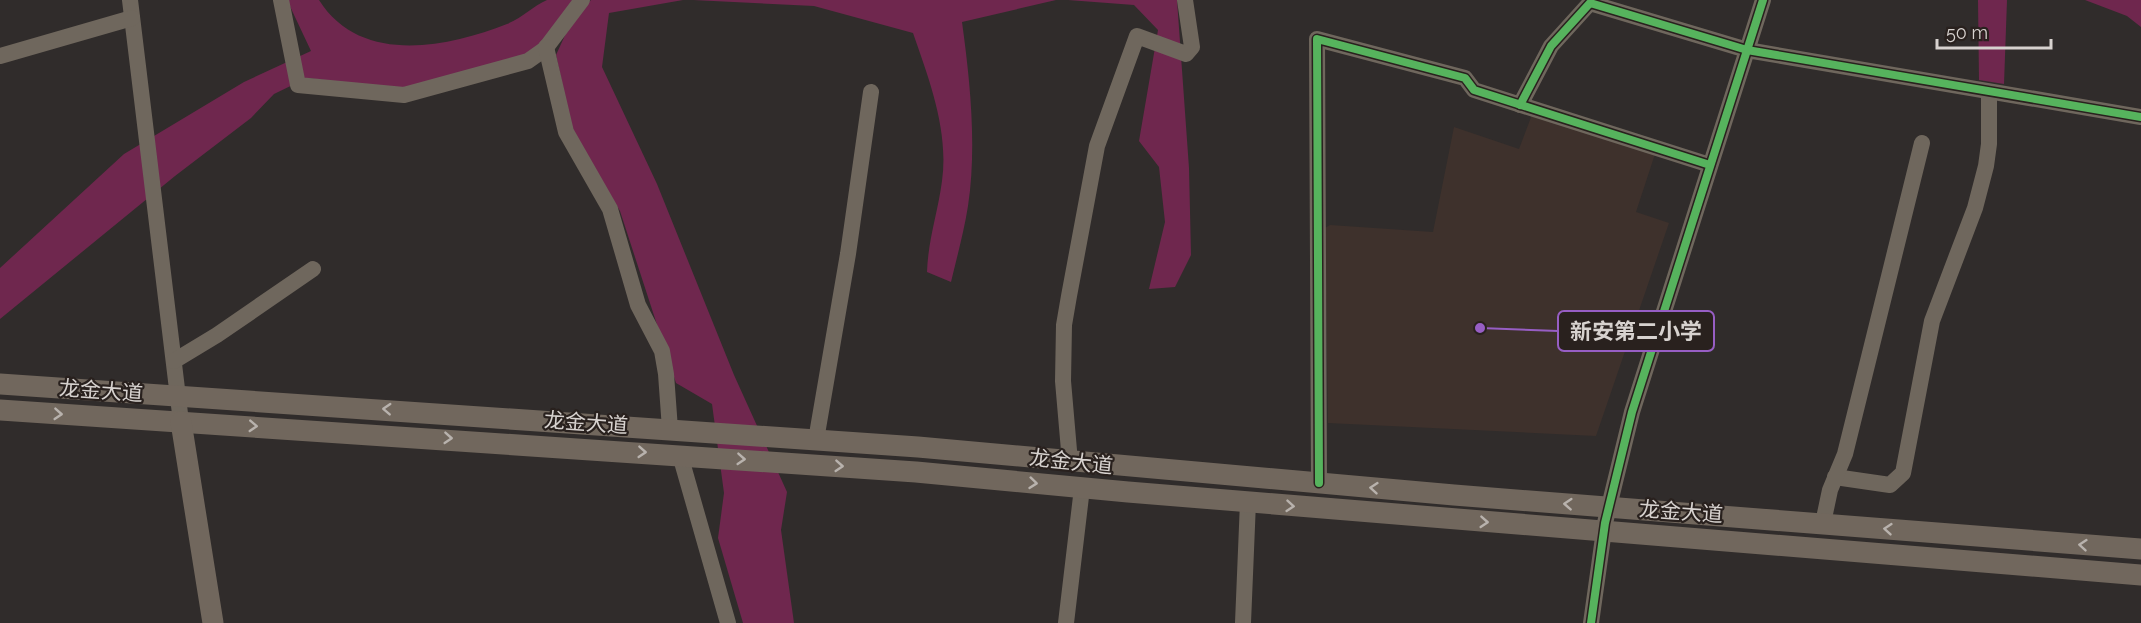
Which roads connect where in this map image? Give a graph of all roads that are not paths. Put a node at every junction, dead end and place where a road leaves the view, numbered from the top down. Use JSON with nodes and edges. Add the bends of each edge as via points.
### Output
{"nodes":[{"id":1,"x":130,"y":0,"type":"edge"},
{"id":2,"x":281,"y":0,"type":"edge"},
{"id":3,"x":582,"y":0,"type":"edge"},
{"id":4,"x":1185,"y":0,"type":"edge"},
{"id":5,"x":1763,"y":0,"type":"edge"},
{"id":6,"x":132,"y":18,"type":"junction"},
{"id":7,"x":546,"y":47,"type":"junction"},
{"id":8,"x":1747,"y":50,"type":"junction"},
{"id":9,"x":0,"y":56,"type":"edge"},
{"id":10,"x":872,"y":92,"type":"dead end"},
{"id":11,"x":1989,"y":93,"type":"junction"},
{"id":12,"x":1520,"y":105,"type":"junction"},
{"id":13,"x":2141,"y":117,"type":"edge"},
{"id":14,"x":1922,"y":143,"type":"dead end"},
{"id":15,"x":1710,"y":165,"type":"junction"},
{"id":16,"x":313,"y":269,"type":"dead end"},
{"id":17,"x":174,"y":361,"type":"junction"},
{"id":18,"x":0,"y":384,"type":"edge"},
{"id":19,"x":178,"y":397,"type":"junction"},
{"id":20,"x":0,"y":410,"type":"edge"},
{"id":21,"x":182,"y":422,"type":"junction"},
{"id":22,"x":670,"y":429,"type":"junction"},
{"id":23,"x":816,"y":440,"type":"junction"},
{"id":24,"x":690,"y":456,"type":"junction"},
{"id":25,"x":1070,"y":462,"type":"junction"},
{"id":26,"x":1836,"y":477,"type":"junction"},
{"id":27,"x":1318,"y":483,"type":"junction"},
{"id":28,"x":1082,"y":488,"type":"junction"},
{"id":29,"x":1248,"y":502,"type":"junction"},
{"id":30,"x":1609,"y":507,"type":"junction"},
{"id":31,"x":1823,"y":523,"type":"junction"},
{"id":32,"x":1604,"y":531,"type":"junction"},
{"id":33,"x":2141,"y":549,"type":"edge"},
{"id":34,"x":2141,"y":574,"type":"edge"},
{"id":35,"x":213,"y":623,"type":"edge"},
{"id":36,"x":728,"y":623,"type":"edge"},
{"id":37,"x":1066,"y":623,"type":"edge"},
{"id":38,"x":1243,"y":623,"type":"edge"},
{"id":39,"x":1591,"y":623,"type":"edge"}],
"edges":[{"from":1,"to":6,"type":"street"},
{"from":2,"to":7,"type":"street","via":[[298,85],[404,94],[528,61]]},
{"from":3,"to":7,"type":"street"},
{"from":4,"to":25,"type":"street","via":[[1192,47],[1186,54],[1137,36],[1097,146],[1064,325],[1063,381]]},
{"from":5,"to":8,"type":"street"},
{"from":6,"to":9,"type":"street"},
{"from":6,"to":17,"type":"street"},
{"from":7,"to":22,"type":"street","via":[[566,132],[610,208],[638,305],[662,351]]},
{"from":8,"to":11,"type":"street"},
{"from":8,"to":12,"type":"street","via":[[1590,3],[1551,46]]},
{"from":8,"to":15,"type":"street"},
{"from":10,"to":23,"type":"street"},
{"from":11,"to":13,"type":"street"},
{"from":11,"to":26,"type":"street","via":[[1986,166],[1975,208],[1932,321],[1903,473],[1890,485]]},
{"from":12,"to":15,"type":"street"},
{"from":12,"to":27,"type":"street","via":[[1474,90],[1464,78],[1317,39]]},
{"from":14,"to":26,"type":"street"},
{"from":15,"to":30,"type":"street","via":[[1645,368]]},
{"from":16,"to":17,"type":"street"},
{"from":17,"to":19,"type":"street"},
{"from":18,"to":19,"type":"main road","name":"龙金大道"},
{"from":19,"to":21,"type":"street"},
{"from":22,"to":19,"type":"main road","name":"龙金大道","one_way":true},
{"from":20,"to":21,"type":"main road","name":"龙金大道","one_way":true},
{"from":21,"to":24,"type":"main road","name":"龙金大道","one_way":true},
{"from":21,"to":35,"type":"main road"},
{"from":22,"to":23,"type":"main road","name":"龙金大道"},
{"from":23,"to":25,"type":"main road","name":"龙金大道"},
{"from":24,"to":28,"type":"main road","name":"龙金大道","one_way":true},
{"from":24,"to":36,"type":"street"},
{"from":25,"to":27,"type":"main road","name":"龙金大道"},
{"from":26,"to":31,"type":"street"},
{"from":30,"to":27,"type":"main road","name":"龙金大道","one_way":true},
{"from":28,"to":29,"type":"main road","name":"龙金大道"},
{"from":28,"to":37,"type":"street"},
{"from":29,"to":32,"type":"main road","name":"龙金大道","one_way":true},
{"from":29,"to":38,"type":"street"},
{"from":30,"to":31,"type":"main road","name":"龙金大道"},
{"from":30,"to":32,"type":"street"},
{"from":33,"to":31,"type":"main road","name":"龙金大道","one_way":true},
{"from":32,"to":34,"type":"main road","name":"龙金大道"},
{"from":32,"to":39,"type":"street"}]}
